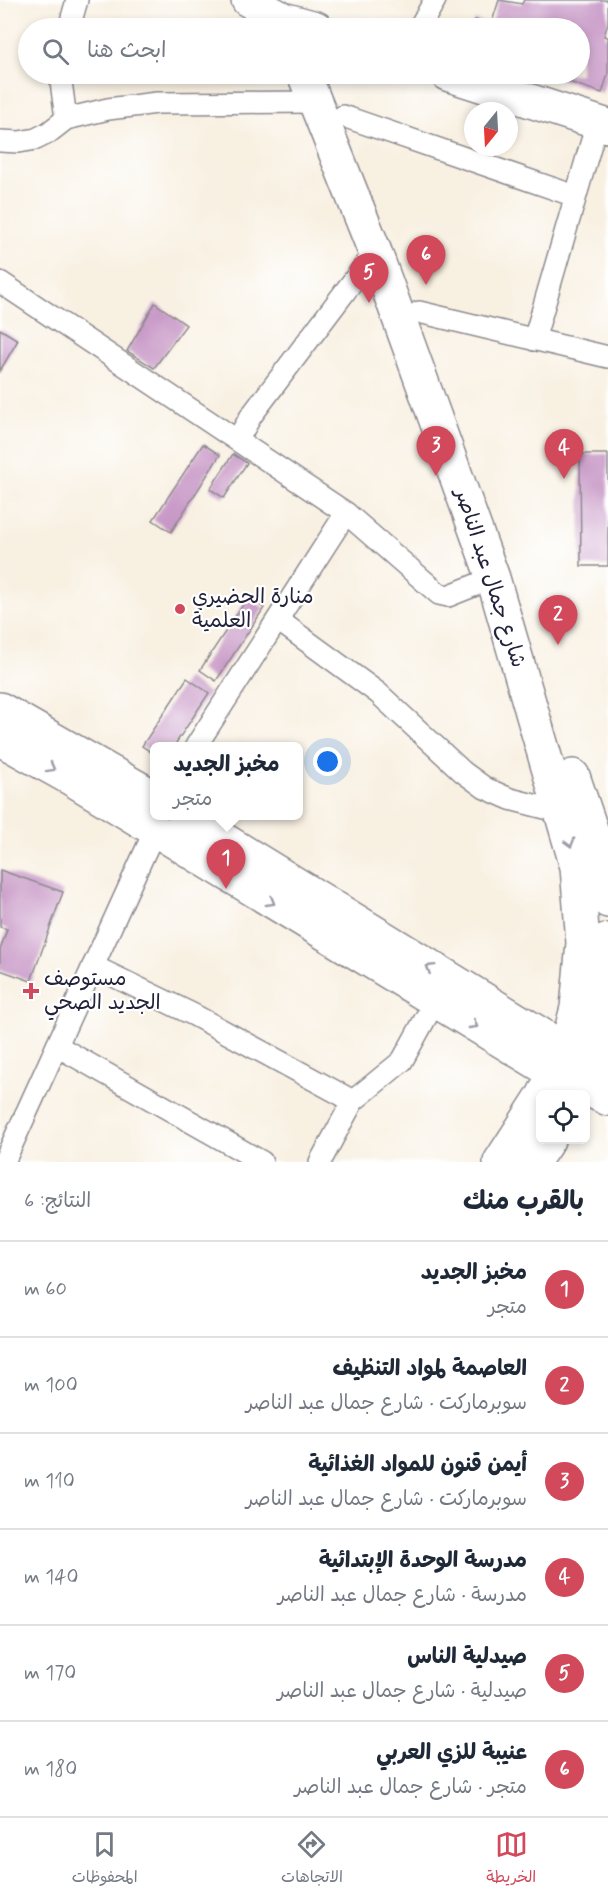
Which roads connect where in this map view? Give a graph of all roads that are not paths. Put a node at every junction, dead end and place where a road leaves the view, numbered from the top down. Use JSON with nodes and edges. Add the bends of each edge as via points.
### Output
{"nodes":[{"id":1,"x":77,"y":0,"type":"edge"},
{"id":2,"x":248,"y":0,"type":"edge"},
{"id":3,"x":435,"y":0,"type":"edge"},
{"id":4,"x":72,"y":18,"type":"edge"},
{"id":5,"x":294,"y":18,"type":"edge"},
{"id":6,"x":425,"y":18,"type":"edge"},
{"id":7,"x":61,"y":84,"type":"edge"},
{"id":8,"x":478,"y":84,"type":"edge"},
{"id":9,"x":322,"y":91,"type":"edge"},
{"id":10,"x":66,"y":119,"type":"junction"},
{"id":11,"x":603,"y":124,"type":"edge"},
{"id":12,"x":0,"y":141,"type":"edge"},
{"id":13,"x":575,"y":196,"type":"junction"},
{"id":14,"x":375,"y":252,"type":"junction"},
{"id":15,"x":0,"y":282,"type":"edge"},
{"id":16,"x":419,"y":312,"type":"junction"},
{"id":17,"x":534,"y":340,"type":"junction"},
{"id":18,"x":608,"y":357,"type":"edge"},
{"id":19,"x":238,"y":439,"type":"junction"},
{"id":20,"x":346,"y":513,"type":"junction"},
{"id":21,"x":493,"y":578,"type":"junction"},
{"id":22,"x":278,"y":620,"type":"junction"},
{"id":23,"x":0,"y":709,"type":"edge"},
{"id":24,"x":0,"y":739,"type":"edge"},
{"id":25,"x":199,"y":742,"type":"edge"},
{"id":26,"x":150,"y":795,"type":"edge"},
{"id":27,"x":561,"y":812,"type":"junction"},
{"id":28,"x":191,"y":820,"type":"edge"},
{"id":29,"x":155,"y":830,"type":"junction"},
{"id":30,"x":601,"y":844,"type":"edge"},
{"id":31,"x":608,"y":901,"type":"edge"},
{"id":32,"x":600,"y":945,"type":"edge"},
{"id":33,"x":93,"y":966,"type":"junction"},
{"id":34,"x":435,"y":1001,"type":"junction"},
{"id":35,"x":57,"y":1046,"type":"junction"},
{"id":36,"x":575,"y":1081,"type":"edge"},
{"id":37,"x":353,"y":1101,"type":"junction"},
{"id":38,"x":545,"y":1144,"type":"edge"},
{"id":39,"x":4,"y":1162,"type":"edge"},
{"id":40,"x":262,"y":1162,"type":"edge"},
{"id":41,"x":320,"y":1162,"type":"edge"},
{"id":42,"x":500,"y":1162,"type":"edge"},
{"id":43,"x":532,"y":1162,"type":"edge"}],
"edges":[{"from":1,"to":4,"type":"street"},
{"from":2,"to":5,"type":"main road"},
{"from":3,"to":6,"type":"street"},
{"from":7,"to":10,"type":"street"},
{"from":8,"to":11,"type":"main road"},
{"from":9,"to":10,"type":"street","via":[[108,108]]},
{"from":9,"to":13,"type":"street"},
{"from":9,"to":14,"type":"main road","name":"شارع جمال عبد الناصر"},
{"from":9,"to":16,"type":"main road","name":"شارع جمال عبد الناصر"},
{"from":10,"to":12,"type":"street","via":[[36,139]]},
{"from":11,"to":13,"type":"street"},
{"from":13,"to":17,"type":"street"},
{"from":14,"to":19,"type":"street"},
{"from":14,"to":21,"type":"main road","name":"شارع جمال عبد الناصر"},
{"from":15,"to":19,"type":"street"},
{"from":16,"to":17,"type":"street"},
{"from":16,"to":30,"type":"main road","name":"شارع جمال عبد الناصر","via":[[461,423]]},
{"from":17,"to":18,"type":"street"},
{"from":19,"to":20,"type":"street"},
{"from":20,"to":21,"type":"street","via":[[444,597]]},
{"from":20,"to":22,"type":"street"},
{"from":21,"to":27,"type":"main road","name":"شارع جمال عبد الناصر"},
{"from":22,"to":25,"type":"street"},
{"from":22,"to":27,"type":"street","via":[[378,693],[485,788]]},
{"from":23,"to":26,"type":"main road"},
{"from":24,"to":29,"type":"main road","one_way":true},
{"from":27,"to":32,"type":"main road","name":"شارع جمال عبد الناصر","one_way":true},
{"from":36,"to":28,"type":"main road","one_way":true},
{"from":29,"to":33,"type":"street"},
{"from":29,"to":34,"type":"main road","one_way":true},
{"from":30,"to":31,"type":"main road","name":"شارع جمال عبد الناصر"},
{"from":32,"to":36,"type":"main road","name":"شارع جمال عبد الناصر","via":[[603,1022]]},
{"from":33,"to":35,"type":"street"},
{"from":33,"to":37,"type":"street","via":[[194,1015]]},
{"from":34,"to":36,"type":"main road","one_way":true},
{"from":34,"to":37,"type":"street","via":[[402,1061]]},
{"from":35,"to":39,"type":"street"},
{"from":35,"to":40,"type":"street"},
{"from":36,"to":42,"type":"main road","name":"شارع جمال عبد الناصر"},
{"from":37,"to":41,"type":"street"},
{"from":38,"to":43,"type":"main road"}]}
